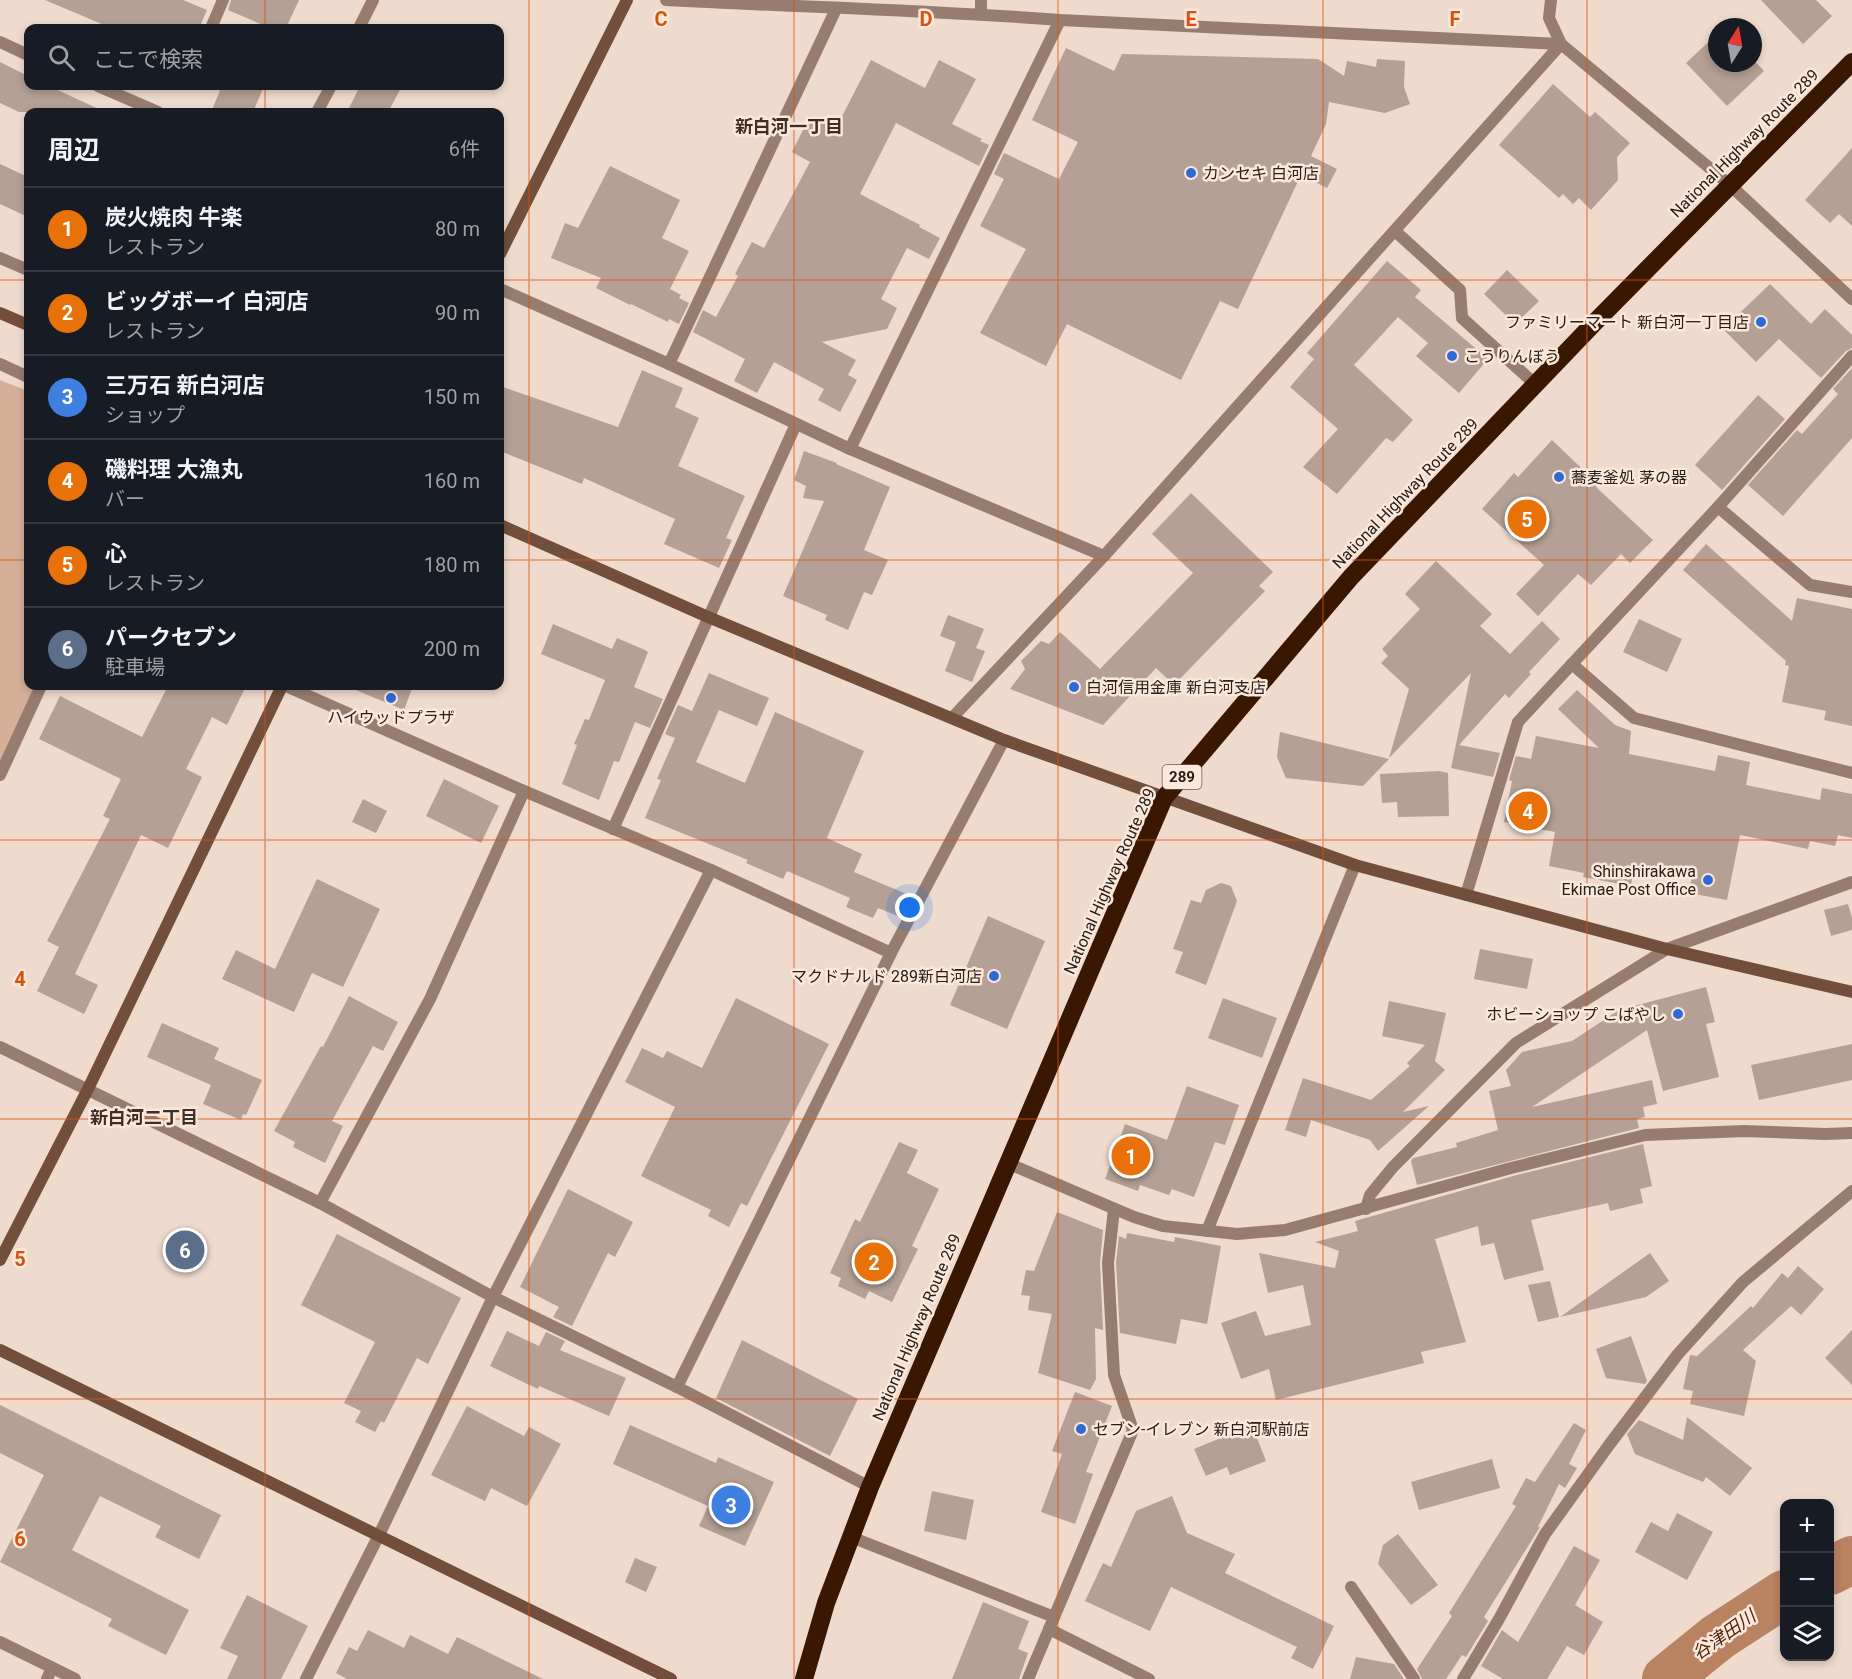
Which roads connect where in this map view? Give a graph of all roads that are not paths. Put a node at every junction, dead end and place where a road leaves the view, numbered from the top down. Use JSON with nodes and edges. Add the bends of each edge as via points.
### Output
{"nodes":[{"id":1,"x":223,"y":0,"type":"edge"},
{"id":2,"x":373,"y":0,"type":"edge"},
{"id":3,"x":627,"y":0,"type":"edge"},
{"id":4,"x":666,"y":0,"type":"edge"},
{"id":5,"x":981,"y":0,"type":"edge"},
{"id":6,"x":1551,"y":0,"type":"edge"},
{"id":7,"x":836,"y":9,"type":"junction"},
{"id":8,"x":981,"y":14,"type":"junction"},
{"id":9,"x":1060,"y":20,"type":"junction"},
{"id":10,"x":213,"y":24,"type":"edge"},
{"id":11,"x":361,"y":24,"type":"edge"},
{"id":12,"x":0,"y":42,"type":"edge"},
{"id":13,"x":1561,"y":44,"type":"junction"},
{"id":14,"x":24,"y":53,"type":"edge"},
{"id":15,"x":1852,"y":62,"type":"edge"},
{"id":16,"x":107,"y":90,"type":"edge"},
{"id":17,"x":329,"y":90,"type":"edge"},
{"id":18,"x":149,"y":108,"type":"edge"},
{"id":19,"x":319,"y":108,"type":"edge"},
{"id":20,"x":1730,"y":185,"type":"junction"},
{"id":21,"x":1395,"y":231,"type":"junction"},
{"id":22,"x":504,"y":246,"type":"edge"},
{"id":23,"x":0,"y":258,"type":"edge"},
{"id":24,"x":24,"y":268,"type":"edge"},
{"id":25,"x":504,"y":291,"type":"edge"},
{"id":26,"x":1852,"y":299,"type":"edge"},
{"id":27,"x":0,"y":313,"type":"edge"},
{"id":28,"x":24,"y":323,"type":"edge"},
{"id":29,"x":1852,"y":356,"type":"edge"},
{"id":30,"x":0,"y":364,"type":"edge"},
{"id":31,"x":669,"y":364,"type":"junction"},
{"id":32,"x":24,"y":375,"type":"edge"},
{"id":33,"x":1536,"y":385,"type":"junction"},
{"id":34,"x":796,"y":424,"type":"junction"},
{"id":35,"x":850,"y":449,"type":"junction"},
{"id":36,"x":1718,"y":507,"type":"junction"},
{"id":37,"x":504,"y":527,"type":"edge"},
{"id":38,"x":1104,"y":556,"type":"junction"},
{"id":39,"x":1852,"y":592,"type":"edge"},
{"id":40,"x":708,"y":617,"type":"junction"},
{"id":41,"x":1572,"y":664,"type":"junction"},
{"id":42,"x":39,"y":690,"type":"edge"},
{"id":43,"x":282,"y":690,"type":"edge"},
{"id":44,"x":293,"y":690,"type":"edge"},
{"id":45,"x":952,"y":718,"type":"junction"},
{"id":46,"x":1004,"y":740,"type":"junction"},
{"id":47,"x":1852,"y":772,"type":"edge"},
{"id":48,"x":0,"y":775,"type":"edge"},
{"id":49,"x":524,"y":791,"type":"junction"},
{"id":50,"x":1164,"y":798,"type":"junction"},
{"id":51,"x":613,"y":829,"type":"junction"},
{"id":52,"x":1355,"y":864,"type":"junction"},
{"id":53,"x":711,"y":870,"type":"junction"},
{"id":54,"x":1852,"y":882,"type":"edge"},
{"id":55,"x":1466,"y":895,"type":"junction"},
{"id":56,"x":1668,"y":949,"type":"junction"},
{"id":57,"x":891,"y":953,"type":"junction"},
{"id":58,"x":1852,"y":992,"type":"edge"},
{"id":59,"x":0,"y":1047,"type":"edge"},
{"id":60,"x":88,"y":1089,"type":"junction"},
{"id":61,"x":1852,"y":1132,"type":"edge"},
{"id":62,"x":1007,"y":1163,"type":"junction"},
{"id":63,"x":1852,"y":1191,"type":"edge"},
{"id":64,"x":320,"y":1203,"type":"junction"},
{"id":65,"x":1114,"y":1209,"type":"junction"},
{"id":66,"x":1366,"y":1209,"type":"junction"},
{"id":67,"x":1207,"y":1231,"type":"junction"},
{"id":68,"x":0,"y":1260,"type":"edge"},
{"id":69,"x":493,"y":1297,"type":"junction"},
{"id":70,"x":0,"y":1350,"type":"edge"},
{"id":71,"x":677,"y":1387,"type":"junction"},
{"id":72,"x":870,"y":1487,"type":"junction"},
{"id":73,"x":379,"y":1535,"type":"junction"},
{"id":74,"x":851,"y":1537,"type":"junction"},
{"id":75,"x":1351,"y":1587,"type":"dead end"},
{"id":76,"x":1051,"y":1623,"type":"junction"},
{"id":77,"x":0,"y":1642,"type":"edge"},
{"id":78,"x":50,"y":1673,"type":"edge"},
{"id":79,"x":75,"y":1679,"type":"edge"},
{"id":80,"x":306,"y":1679,"type":"edge"},
{"id":81,"x":671,"y":1679,"type":"edge"},
{"id":82,"x":804,"y":1679,"type":"edge"},
{"id":83,"x":1028,"y":1679,"type":"edge"},
{"id":84,"x":1149,"y":1679,"type":"edge"},
{"id":85,"x":1414,"y":1679,"type":"edge"},
{"id":86,"x":1463,"y":1679,"type":"edge"}],
"edges":[{"from":1,"to":10,"type":"street"},
{"from":2,"to":11,"type":"street"},
{"from":3,"to":22,"type":"street"},
{"from":4,"to":7,"type":"street"},
{"from":5,"to":8,"type":"street"},
{"from":6,"to":13,"type":"street","via":[[1549,18]]},
{"from":7,"to":8,"type":"street"},
{"from":7,"to":31,"type":"street"},
{"from":8,"to":9,"type":"street"},
{"from":9,"to":13,"type":"street"},
{"from":9,"to":35,"type":"street"},
{"from":12,"to":14,"type":"street"},
{"from":13,"to":20,"type":"street"},
{"from":13,"to":21,"type":"street"},
{"from":15,"to":20,"type":"highway","name":"National Highway Route 289","number":"289"},
{"from":16,"to":18,"type":"street"},
{"from":17,"to":19,"type":"street"},
{"from":20,"to":26,"type":"street"},
{"from":20,"to":33,"type":"highway","name":"National Highway Route 289","number":"289"},
{"from":21,"to":33,"type":"street","via":[[1460,290],[1462,318]]},
{"from":21,"to":38,"type":"street"},
{"from":23,"to":24,"type":"street"},
{"from":25,"to":31,"type":"street"},
{"from":27,"to":28,"type":"street"},
{"from":29,"to":36,"type":"street"},
{"from":30,"to":32,"type":"street"},
{"from":31,"to":34,"type":"street"},
{"from":33,"to":50,"type":"highway","name":"National Highway Route 289","number":"289","via":[[1351,577]]},
{"from":34,"to":35,"type":"street"},
{"from":34,"to":40,"type":"street"},
{"from":35,"to":38,"type":"street"},
{"from":36,"to":39,"type":"street","via":[[1810,585]]},
{"from":36,"to":41,"type":"street"},
{"from":37,"to":40,"type":"street"},
{"from":38,"to":45,"type":"street"},
{"from":40,"to":45,"type":"street"},
{"from":40,"to":51,"type":"street"},
{"from":41,"to":47,"type":"street","via":[[1634,718]]},
{"from":41,"to":55,"type":"street","via":[[1518,722]]},
{"from":42,"to":48,"type":"street"},
{"from":43,"to":60,"type":"street"},
{"from":44,"to":49,"type":"street"},
{"from":45,"to":46,"type":"street"},
{"from":46,"to":50,"type":"street"},
{"from":46,"to":57,"type":"street"},
{"from":49,"to":51,"type":"street"},
{"from":49,"to":64,"type":"street","via":[[430,999]]},
{"from":50,"to":52,"type":"street"},
{"from":50,"to":62,"type":"highway","name":"National Highway Route 289","number":"289"},
{"from":51,"to":53,"type":"street"},
{"from":52,"to":55,"type":"street"},
{"from":52,"to":67,"type":"street"},
{"from":53,"to":57,"type":"street"},
{"from":53,"to":69,"type":"street"},
{"from":54,"to":56,"type":"street"},
{"from":55,"to":56,"type":"street"},
{"from":56,"to":58,"type":"street"},
{"from":56,"to":66,"type":"street","via":[[1516,1043],[1393,1167],[1370,1195]]},
{"from":57,"to":71,"type":"street"},
{"from":59,"to":60,"type":"street"},
{"from":60,"to":64,"type":"street"},
{"from":60,"to":68,"type":"street"},
{"from":61,"to":66,"type":"street","via":[[1645,1135]]},
{"from":62,"to":65,"type":"street"},
{"from":62,"to":72,"type":"highway","name":"National Highway Route 289","number":"289"},
{"from":63,"to":86,"type":"street","via":[[1743,1281],[1678,1354],[1545,1534]]},
{"from":64,"to":69,"type":"street"},
{"from":65,"to":67,"type":"street","via":[[1163,1226]]},
{"from":65,"to":76,"type":"street","via":[[1108,1263],[1114,1375],[1133,1430]]},
{"from":66,"to":67,"type":"street","via":[[1285,1230],[1237,1234]]},
{"from":69,"to":71,"type":"street"},
{"from":69,"to":73,"type":"street"},
{"from":70,"to":73,"type":"street"},
{"from":71,"to":72,"type":"street"},
{"from":72,"to":74,"type":"highway","name":"National Highway Route 289","number":"289"},
{"from":73,"to":80,"type":"street"},
{"from":73,"to":81,"type":"street"},
{"from":74,"to":76,"type":"street"},
{"from":74,"to":82,"type":"highway","name":"National Highway Route 289","number":"289"},
{"from":75,"to":85,"type":"street"},
{"from":76,"to":83,"type":"street"},
{"from":76,"to":84,"type":"street"},
{"from":77,"to":78,"type":"street"},
{"from":78,"to":79,"type":"street"}]}
